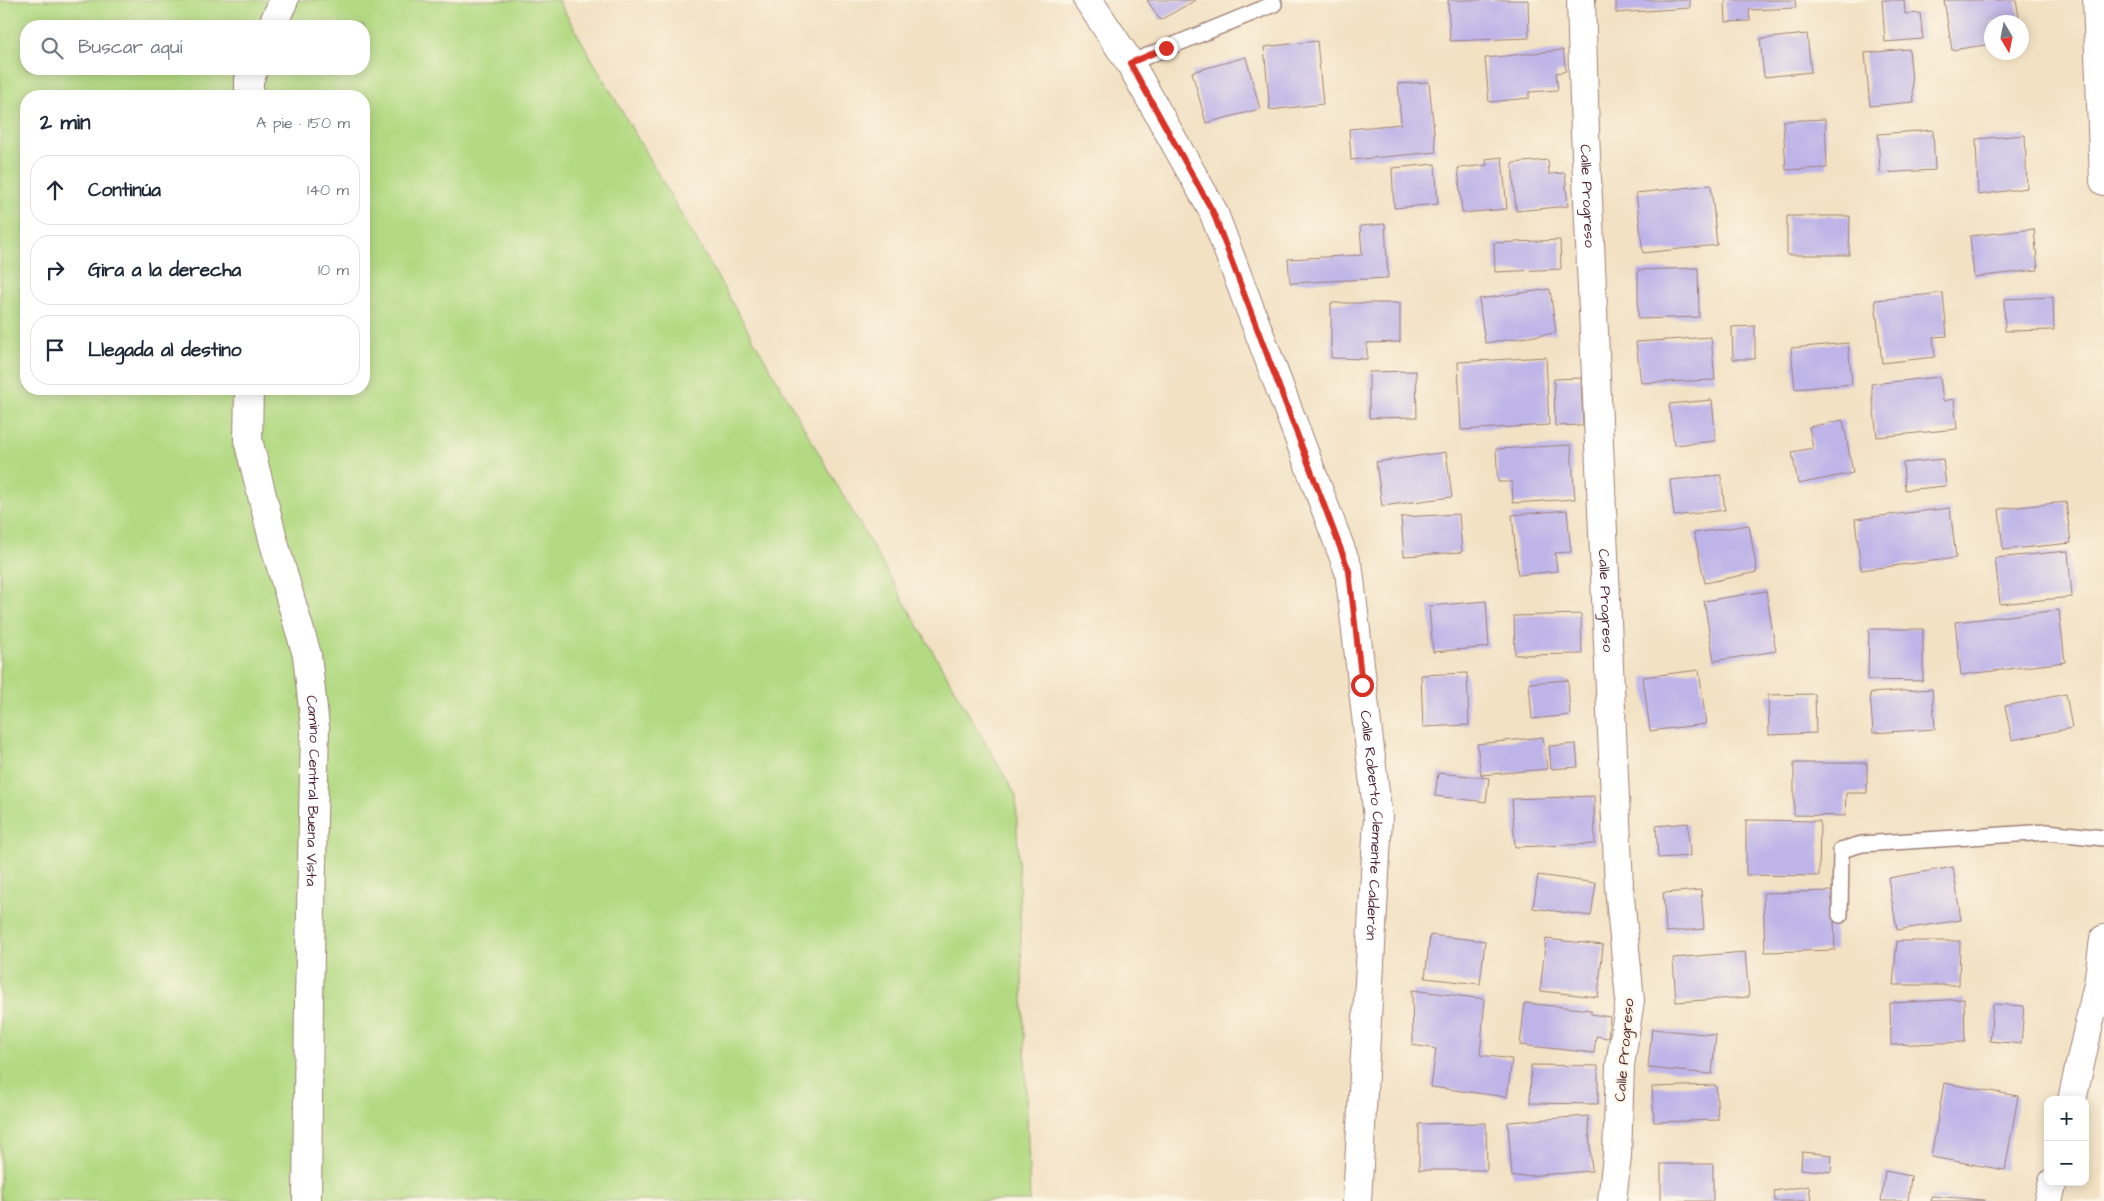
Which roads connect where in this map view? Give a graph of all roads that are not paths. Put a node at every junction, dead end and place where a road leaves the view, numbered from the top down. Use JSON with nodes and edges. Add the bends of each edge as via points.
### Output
{"nodes":[{"id":1,"x":284,"y":0,"type":"edge"},
{"id":2,"x":1088,"y":0,"type":"edge"},
{"id":3,"x":1581,"y":0,"type":"edge"},
{"id":4,"x":2097,"y":0,"type":"edge"},
{"id":5,"x":1274,"y":4,"type":"dead end"},
{"id":6,"x":275,"y":20,"type":"edge"},
{"id":7,"x":1130,"y":63,"type":"junction"},
{"id":8,"x":251,"y":75,"type":"edge"},
{"id":9,"x":249,"y":90,"type":"edge"},
{"id":10,"x":2104,"y":181,"type":"edge"},
{"id":11,"x":249,"y":395,"type":"edge"},
{"id":12,"x":2104,"y":838,"type":"edge"},
{"id":13,"x":1840,"y":916,"type":"dead end"},
{"id":14,"x":2104,"y":939,"type":"edge"},
{"id":15,"x":2101,"y":985,"type":"edge"},
{"id":16,"x":2073,"y":1096,"type":"edge"},
{"id":17,"x":2052,"y":1186,"type":"edge"},
{"id":18,"x":307,"y":1201,"type":"edge"},
{"id":19,"x":1357,"y":1201,"type":"edge"},
{"id":20,"x":1612,"y":1201,"type":"edge"},
{"id":21,"x":2048,"y":1201,"type":"edge"}],
"edges":[{"from":1,"to":6,"type":"street"},
{"from":2,"to":7,"type":"street","name":"Calle Roberto Clemente Calderón"},
{"from":3,"to":20,"type":"street","name":"Calle Progreso","via":[[1619,877],[1630,1000],[1620,1065]]},
{"from":4,"to":10,"type":"street"},
{"from":5,"to":7,"type":"lane"},
{"from":7,"to":19,"type":"street","name":"Calle Roberto Clemente Calderón","via":[[1213,212],[1349,571],[1378,818]]},
{"from":8,"to":9,"type":"street"},
{"from":11,"to":18,"type":"street","name":"Camino Central Buena Vista","via":[[248,440],[307,654],[314,727]]},
{"from":12,"to":13,"type":"lane","via":[[2047,832],[1862,844],[1841,850]]},
{"from":14,"to":15,"type":"street"},
{"from":15,"to":16,"type":"street"},
{"from":17,"to":21,"type":"street"}]}
